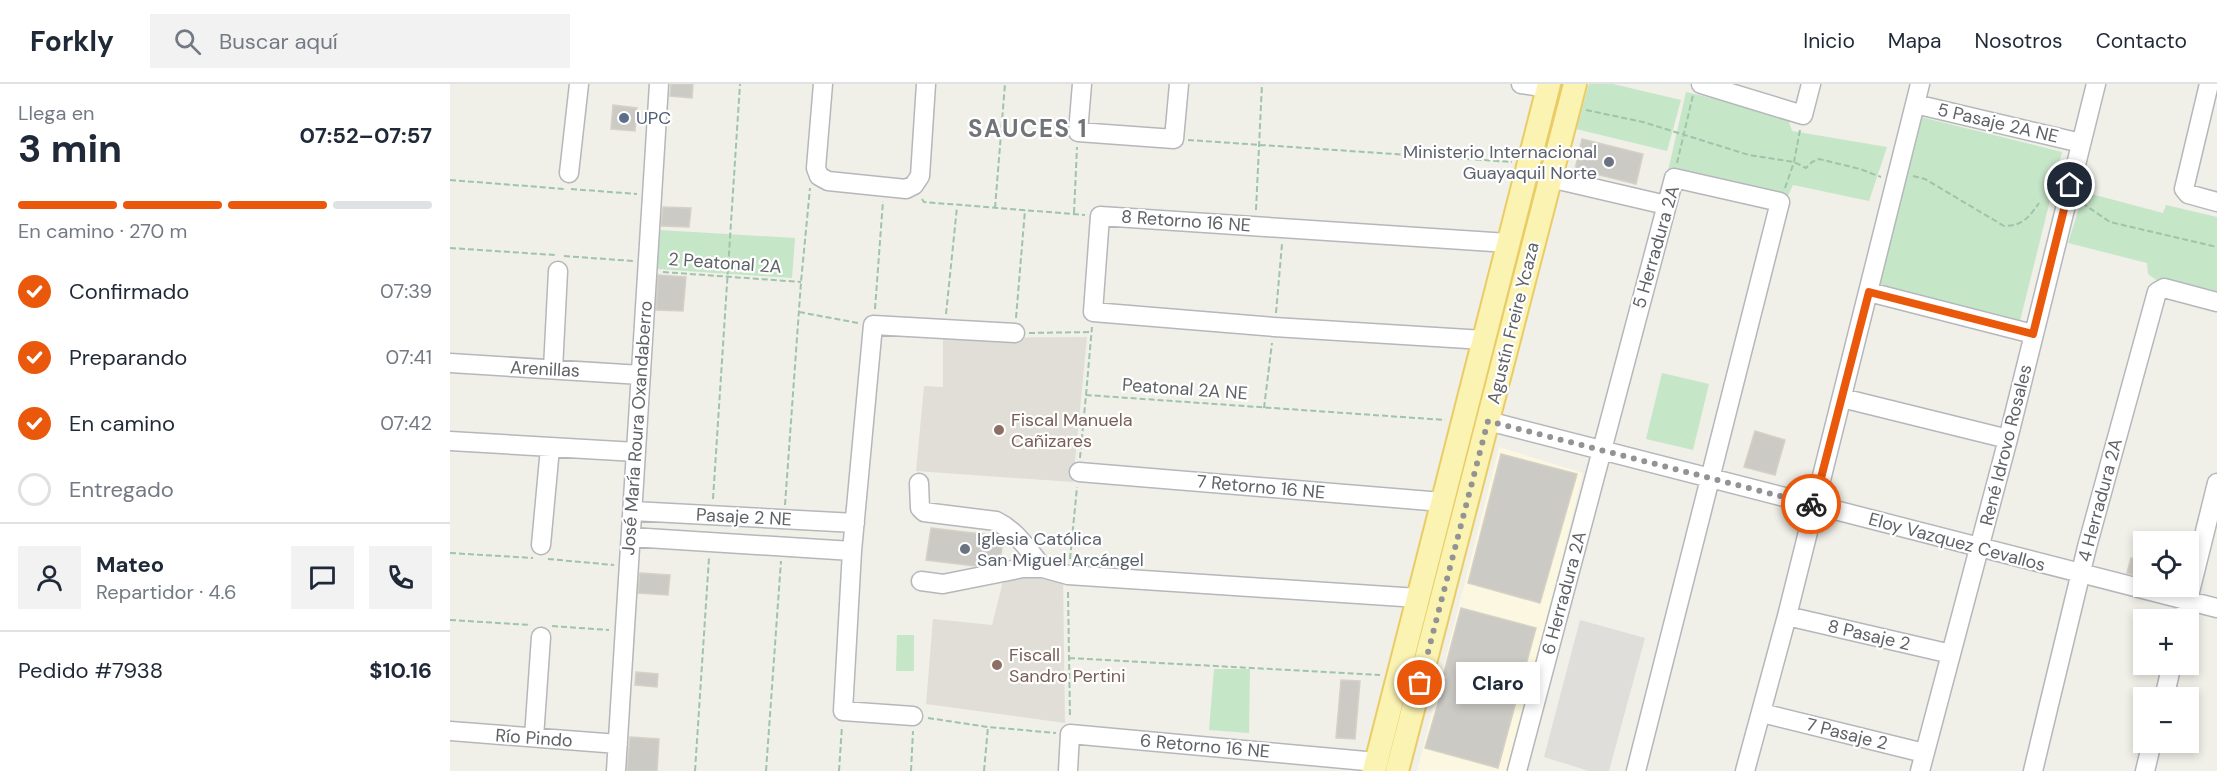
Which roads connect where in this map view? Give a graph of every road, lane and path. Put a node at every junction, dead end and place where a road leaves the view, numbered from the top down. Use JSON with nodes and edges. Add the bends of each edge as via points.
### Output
{"nodes":[{"id":1,"x":579,"y":84,"type":"edge"},
{"id":2,"x":659,"y":84,"type":"edge"},
{"id":3,"x":740,"y":84,"type":"edge"},
{"id":4,"x":823,"y":84,"type":"edge"},
{"id":5,"x":926,"y":84,"type":"edge"},
{"id":6,"x":1005,"y":84,"type":"edge"},
{"id":7,"x":1082,"y":84,"type":"edge"},
{"id":8,"x":1179,"y":84,"type":"edge"},
{"id":9,"x":1262,"y":84,"type":"edge"},
{"id":10,"x":1521,"y":84,"type":"edge"},
{"id":11,"x":1575,"y":84,"type":"edge"},
{"id":12,"x":1811,"y":84,"type":"edge"},
{"id":13,"x":1920,"y":84,"type":"edge"},
{"id":14,"x":2097,"y":84,"type":"edge"},
{"id":15,"x":1549,"y":86,"type":"edge"},
{"id":16,"x":1697,"y":89,"type":"edge"},
{"id":17,"x":2211,"y":91,"type":"edge"},
{"id":18,"x":1915,"y":104,"type":"junction"},
{"id":19,"x":1569,"y":107,"type":"junction"},
{"id":20,"x":1803,"y":115,"type":"junction"},
{"id":21,"x":1078,"y":132,"type":"junction"},
{"id":22,"x":1683,"y":135,"type":"junction"},
{"id":23,"x":1174,"y":139,"type":"junction"},
{"id":24,"x":2081,"y":143,"type":"junction"},
{"id":25,"x":1259,"y":145,"type":"junction"},
{"id":26,"x":1794,"y":162,"type":"junction"},
{"id":27,"x":1529,"y":163,"type":"junction"},
{"id":28,"x":569,"y":173,"type":"dead end"},
{"id":29,"x":819,"y":176,"type":"junction"},
{"id":30,"x":1550,"y":178,"type":"junction"},
{"id":31,"x":1674,"y":178,"type":"junction"},
{"id":32,"x":450,"y":180,"type":"edge"},
{"id":33,"x":1895,"y":180,"type":"junction"},
{"id":34,"x":914,"y":185,"type":"junction"},
{"id":35,"x":885,"y":188,"type":"junction"},
{"id":36,"x":652,"y":195,"type":"junction"},
{"id":37,"x":2075,"y":201,"type":"dead end"},
{"id":38,"x":1780,"y":202,"type":"junction"},
{"id":39,"x":2217,"y":202,"type":"edge"},
{"id":40,"x":2039,"y":203,"type":"dead end"},
{"id":41,"x":957,"y":206,"type":"junction"},
{"id":42,"x":1666,"y":206,"type":"junction"},
{"id":43,"x":995,"y":208,"type":"junction"},
{"id":44,"x":1025,"y":210,"type":"junction"},
{"id":45,"x":1074,"y":214,"type":"junction"},
{"id":46,"x":1100,"y":216,"type":"junction"},
{"id":47,"x":1255,"y":225,"type":"junction"},
{"id":48,"x":1509,"y":243,"type":"junction"},
{"id":49,"x":2217,"y":247,"type":"edge"},
{"id":50,"x":450,"y":248,"type":"edge"},
{"id":51,"x":647,"y":266,"type":"junction"},
{"id":52,"x":558,"y":271,"type":"dead end"},
{"id":53,"x":727,"y":276,"type":"junction"},
{"id":54,"x":801,"y":282,"type":"junction"},
{"id":55,"x":1869,"y":292,"type":"junction"},
{"id":56,"x":2217,"y":302,"type":"edge"},
{"id":57,"x":799,"y":312,"type":"junction"},
{"id":58,"x":1093,"y":312,"type":"junction"},
{"id":59,"x":873,"y":325,"type":"junction"},
{"id":60,"x":944,"y":329,"type":"junction"},
{"id":61,"x":1091,"y":332,"type":"junction"},
{"id":62,"x":1015,"y":333,"type":"junction"},
{"id":63,"x":2033,"y":334,"type":"junction"},
{"id":64,"x":1484,"y":340,"type":"junction"},
{"id":65,"x":450,"y":363,"type":"edge"},
{"id":66,"x":553,"y":369,"type":"junction"},
{"id":67,"x":640,"y":375,"type":"junction"},
{"id":68,"x":1086,"y":395,"type":"junction"},
{"id":69,"x":1842,"y":398,"type":"junction"},
{"id":70,"x":1463,"y":421,"type":"junction"},
{"id":71,"x":1488,"y":421,"type":"junction"},
{"id":72,"x":2008,"y":439,"type":"junction"},
{"id":73,"x":450,"y":441,"type":"edge"},
{"id":74,"x":550,"y":448,"type":"junction"},
{"id":75,"x":1602,"y":450,"type":"junction"},
{"id":76,"x":636,"y":452,"type":"junction"},
{"id":77,"x":1079,"y":472,"type":"junction"},
{"id":78,"x":1710,"y":477,"type":"junction"},
{"id":79,"x":920,"y":483,"type":"dead end"},
{"id":80,"x":2217,"y":483,"type":"edge"},
{"id":81,"x":1442,"y":502,"type":"junction"},
{"id":82,"x":1814,"y":505,"type":"junction"},
{"id":83,"x":633,"y":511,"type":"junction"},
{"id":84,"x":712,"y":516,"type":"junction"},
{"id":85,"x":784,"y":519,"type":"junction"},
{"id":86,"x":855,"y":523,"type":"junction"},
{"id":87,"x":631,"y":537,"type":"junction"},
{"id":88,"x":710,"y":543,"type":"junction"},
{"id":89,"x":541,"y":545,"type":"dead end"},
{"id":90,"x":782,"y":547,"type":"junction"},
{"id":91,"x":1980,"y":547,"type":"junction"},
{"id":92,"x":852,"y":551,"type":"junction"},
{"id":93,"x":1043,"y":568,"type":"junction"},
{"id":94,"x":2080,"y":574,"type":"junction"},
{"id":95,"x":1068,"y":575,"type":"junction"},
{"id":96,"x":921,"y":581,"type":"dead end"},
{"id":97,"x":1418,"y":598,"type":"junction"},
{"id":98,"x":2188,"y":601,"type":"junction"},
{"id":99,"x":2217,"y":608,"type":"edge"},
{"id":100,"x":2186,"y":609,"type":"edge"},
{"id":101,"x":1787,"y":616,"type":"junction"},
{"id":102,"x":541,"y":637,"type":"dead end"},
{"id":103,"x":1952,"y":654,"type":"junction"},
{"id":104,"x":1069,"y":658,"type":"junction"},
{"id":105,"x":1398,"y":676,"type":"junction"},
{"id":106,"x":843,"y":711,"type":"junction"},
{"id":107,"x":1770,"y":715,"type":"dead end"},
{"id":108,"x":914,"y":716,"type":"junction"},
{"id":109,"x":988,"y":727,"type":"junction"},
{"id":110,"x":450,"y":731,"type":"edge"},
{"id":111,"x":1070,"y":734,"type":"junction"},
{"id":112,"x":534,"y":737,"type":"junction"},
{"id":113,"x":618,"y":744,"type":"junction"},
{"id":114,"x":1924,"y":753,"type":"junction"},
{"id":115,"x":2149,"y":753,"type":"edge"},
{"id":116,"x":1383,"y":768,"type":"edge"},
{"id":117,"x":1522,"y":770,"type":"edge"},
{"id":118,"x":616,"y":771,"type":"edge"},
{"id":119,"x":695,"y":771,"type":"edge"},
{"id":120,"x":766,"y":771,"type":"edge"},
{"id":121,"x":839,"y":771,"type":"edge"},
{"id":122,"x":911,"y":771,"type":"edge"},
{"id":123,"x":984,"y":771,"type":"edge"},
{"id":124,"x":1068,"y":771,"type":"edge"},
{"id":125,"x":1636,"y":771,"type":"edge"},
{"id":126,"x":1745,"y":771,"type":"edge"},
{"id":127,"x":1920,"y":771,"type":"edge"},
{"id":128,"x":2033,"y":771,"type":"edge"},
{"id":129,"x":2145,"y":771,"type":"edge"}],
"edges":[{"from":1,"to":28,"type":"street"},
{"from":2,"to":36,"type":"street","name":"José María Roura Oxandaberro"},
{"from":3,"to":53,"type":"path"},
{"from":4,"to":29,"type":"street","via":[[816,168]]},
{"from":5,"to":34,"type":"street","via":[[920,176]]},
{"from":6,"to":43,"type":"path"},
{"from":7,"to":21,"type":"street"},
{"from":8,"to":23,"type":"street"},
{"from":9,"to":25,"type":"path"},
{"from":10,"to":15,"type":"street"},
{"from":11,"to":19,"type":"main road","name":"Agustín Freire Ycaza"},
{"from":12,"to":20,"type":"street"},
{"from":13,"to":18,"type":"street"},
{"from":14,"to":24,"type":"street","name":"René Idrovo Rosales"},
{"from":15,"to":27,"type":"main road","name":"Agustín Freire Ycaza"},
{"from":16,"to":20,"type":"street"},
{"from":16,"to":22,"type":"path"},
{"from":17,"to":39,"type":"street","via":[[2184,189],[2188,194]]},
{"from":18,"to":24,"type":"street","name":"5 Pasaje 2A NE"},
{"from":18,"to":33,"type":"street"},
{"from":19,"to":22,"type":"path","via":[[1643,122]]},
{"from":19,"to":30,"type":"main road","name":"Agustín Freire Ycaza"},
{"from":20,"to":26,"type":"path"},
{"from":21,"to":23,"type":"street"},
{"from":21,"to":45,"type":"path"},
{"from":22,"to":26,"type":"path","via":[[1749,155]]},
{"from":22,"to":31,"type":"path"},
{"from":23,"to":25,"type":"path"},
{"from":24,"to":63,"type":"street","name":"René Idrovo Rosales"},
{"from":25,"to":27,"type":"path"},
{"from":25,"to":47,"type":"path"},
{"from":26,"to":33,"type":"path","via":[[1806,168],[1819,159]]},
{"from":26,"to":38,"type":"path"},
{"from":27,"to":48,"type":"main road","name":"Agustín Freire Ycaza"},
{"from":29,"to":35,"type":"street","via":[[828,181]]},
{"from":29,"to":54,"type":"path","via":[[810,185]]},
{"from":30,"to":42,"type":"street"},
{"from":30,"to":71,"type":"main road","name":"Agustín Freire Ycaza"},
{"from":31,"to":38,"type":"street","name":"5 Herradura 2A"},
{"from":31,"to":42,"type":"street","name":"5 Herradura 2A"},
{"from":32,"to":36,"type":"path"},
{"from":33,"to":40,"type":"path","via":[[1915,175],[2004,226],[2016,226]]},
{"from":33,"to":55,"type":"street"},
{"from":34,"to":35,"type":"street","via":[[906,189]]},
{"from":34,"to":41,"type":"path","via":[[924,201]]},
{"from":35,"to":59,"type":"path"},
{"from":36,"to":51,"type":"street","name":"José María Roura Oxandaberro"},
{"from":37,"to":49,"type":"path","via":[[2109,222]]},
{"from":38,"to":78,"type":"street"},
{"from":41,"to":43,"type":"path"},
{"from":41,"to":60,"type":"path"},
{"from":42,"to":75,"type":"street","name":"5 Herradura 2A"},
{"from":43,"to":44,"type":"path"},
{"from":44,"to":45,"type":"path"},
{"from":44,"to":62,"type":"path"},
{"from":45,"to":46,"type":"path"},
{"from":46,"to":47,"type":"street","name":"8 Retorno 16 NE"},
{"from":46,"to":58,"type":"street","name":"8 Retorno 16 NE"},
{"from":47,"to":48,"type":"street","name":"8 Retorno 16 NE"},
{"from":48,"to":64,"type":"main road","name":"Agustín Freire Ycaza"},
{"from":50,"to":51,"type":"path","name":"2 Peatonal 2A"},
{"from":51,"to":53,"type":"path","name":"2 Peatonal 2A"},
{"from":51,"to":67,"type":"street","name":"José María Roura Oxandaberro"},
{"from":52,"to":66,"type":"street"},
{"from":53,"to":54,"type":"path","name":"2 Peatonal 2A"},
{"from":53,"to":84,"type":"path"},
{"from":54,"to":57,"type":"path"},
{"from":55,"to":63,"type":"street"},
{"from":55,"to":69,"type":"street"},
{"from":56,"to":94,"type":"street","name":"4 Herradura 2A","via":[[2164,288],[2157,292]]},
{"from":57,"to":59,"type":"path"},
{"from":57,"to":85,"type":"path"},
{"from":58,"to":61,"type":"path"},
{"from":58,"to":64,"type":"street"},
{"from":59,"to":60,"type":"street"},
{"from":59,"to":86,"type":"street"},
{"from":60,"to":62,"type":"street"},
{"from":61,"to":62,"type":"path"},
{"from":61,"to":68,"type":"path"},
{"from":63,"to":72,"type":"street","name":"René Idrovo Rosales"},
{"from":64,"to":70,"type":"main road","name":"Agustín Freire Ycaza"},
{"from":65,"to":66,"type":"street","name":"Arenillas"},
{"from":66,"to":67,"type":"street","name":"Arenillas"},
{"from":67,"to":76,"type":"street","name":"José María Roura Oxandaberro"},
{"from":68,"to":70,"type":"path","name":"Peatonal 2A NE"},
{"from":68,"to":77,"type":"path"},
{"from":69,"to":72,"type":"street"},
{"from":69,"to":82,"type":"street"},
{"from":70,"to":81,"type":"main road","name":"Agustín Freire Ycaza"},
{"from":71,"to":75,"type":"street","name":"Eloy Vazquez Cevallos"},
{"from":71,"to":116,"type":"main road","name":"Agustín Freire Ycaza"},
{"from":72,"to":91,"type":"street","name":"René Idrovo Rosales"},
{"from":73,"to":74,"type":"street"},
{"from":74,"to":76,"type":"street"},
{"from":74,"to":89,"type":"street"},
{"from":75,"to":78,"type":"street","name":"Eloy Vazquez Cevallos"},
{"from":75,"to":117,"type":"street","name":"6 Herradura 2A"},
{"from":76,"to":83,"type":"street","name":"José María Roura Oxandaberro"},
{"from":77,"to":81,"type":"street","name":"7 Retorno 16 NE"},
{"from":77,"to":95,"type":"path"},
{"from":78,"to":82,"type":"street","name":"Eloy Vazquez Cevallos"},
{"from":78,"to":125,"type":"street"},
{"from":79,"to":93,"type":"street","via":[[920,508],[924,512],[1005,525]]},
{"from":80,"to":98,"type":"street"},
{"from":81,"to":97,"type":"main road","name":"Agustín Freire Ycaza"},
{"from":82,"to":91,"type":"street","name":"Eloy Vazquez Cevallos"},
{"from":82,"to":101,"type":"street"},
{"from":83,"to":84,"type":"street","name":"Pasaje 2 NE"},
{"from":83,"to":87,"type":"street","name":"José María Roura Oxandaberro"},
{"from":84,"to":85,"type":"street","name":"Pasaje 2 NE"},
{"from":85,"to":86,"type":"street","name":"Pasaje 2 NE"},
{"from":86,"to":92,"type":"street"},
{"from":87,"to":88,"type":"street","name":"Pasaje 2 NE"},
{"from":87,"to":113,"type":"street","name":"José María Roura Oxandaberro"},
{"from":88,"to":90,"type":"street","name":"Pasaje 2 NE"},
{"from":88,"to":119,"type":"path"},
{"from":90,"to":92,"type":"street","name":"Pasaje 2 NE"},
{"from":90,"to":120,"type":"path"},
{"from":91,"to":94,"type":"street","name":"Eloy Vazquez Cevallos"},
{"from":91,"to":103,"type":"street","name":"René Idrovo Rosales"},
{"from":92,"to":106,"type":"street"},
{"from":93,"to":95,"type":"street"},
{"from":93,"to":96,"type":"street","via":[[1023,568],[943,584]]},
{"from":94,"to":98,"type":"street","name":"Eloy Vazquez Cevallos"},
{"from":94,"to":128,"type":"street","name":"4 Herradura 2A"},
{"from":95,"to":97,"type":"street"},
{"from":95,"to":104,"type":"path"},
{"from":97,"to":105,"type":"main road","name":"Agustín Freire Ycaza"},
{"from":98,"to":99,"type":"street","name":"Eloy Vazquez Cevallos"},
{"from":98,"to":100,"type":"street"},
{"from":101,"to":103,"type":"street","name":"8 Pasaje 2"},
{"from":101,"to":126,"type":"street"},
{"from":102,"to":112,"type":"street"},
{"from":103,"to":114,"type":"street","name":"René Idrovo Rosales"},
{"from":104,"to":105,"type":"path"},
{"from":104,"to":111,"type":"path"},
{"from":105,"to":116,"type":"main road","name":"Agustín Freire Ycaza"},
{"from":106,"to":108,"type":"street"},
{"from":106,"to":121,"type":"path"},
{"from":107,"to":114,"type":"street","name":"7 Pasaje 2"},
{"from":108,"to":109,"type":"path"},
{"from":108,"to":122,"type":"path"},
{"from":109,"to":111,"type":"path"},
{"from":109,"to":123,"type":"path"},
{"from":110,"to":112,"type":"street","name":"Río Pindo"},
{"from":111,"to":116,"type":"street","name":"6 Retorno 16 NE"},
{"from":111,"to":124,"type":"street"},
{"from":112,"to":113,"type":"street","name":"Río Pindo"},
{"from":113,"to":118,"type":"street","name":"José María Roura Oxandaberro"},
{"from":114,"to":127,"type":"street","name":"René Idrovo Rosales"},
{"from":115,"to":129,"type":"street"}]}
